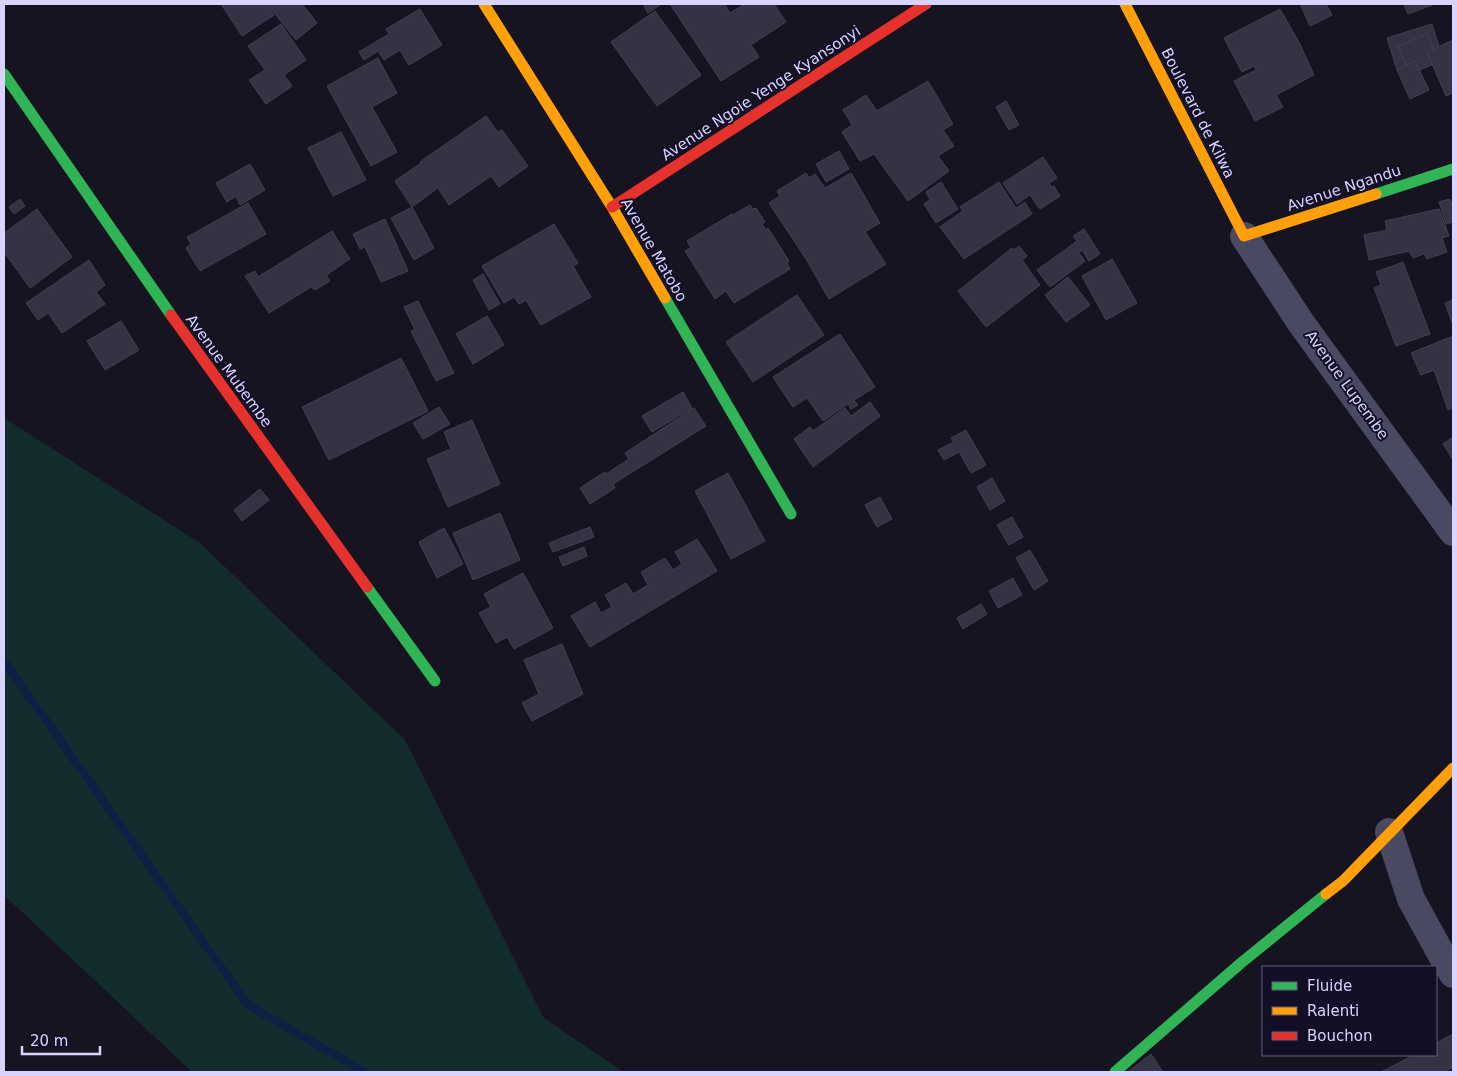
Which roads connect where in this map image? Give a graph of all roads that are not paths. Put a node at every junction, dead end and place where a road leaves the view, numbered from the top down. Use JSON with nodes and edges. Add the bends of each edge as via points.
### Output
{"nodes":[{"id":1,"x":484,"y":4,"type":"edge"},
{"id":2,"x":926,"y":4,"type":"edge"},
{"id":3,"x":1125,"y":4,"type":"edge"},
{"id":4,"x":4,"y":74,"type":"edge"},
{"id":5,"x":1453,"y":170,"type":"edge"},
{"id":6,"x":612,"y":207,"type":"junction"},
{"id":7,"x":1244,"y":236,"type":"junction"},
{"id":8,"x":791,"y":514,"type":"dead end"},
{"id":9,"x":1453,"y":532,"type":"edge"},
{"id":10,"x":435,"y":681,"type":"dead end"},
{"id":11,"x":1453,"y":768,"type":"edge"},
{"id":12,"x":1389,"y":832,"type":"junction"},
{"id":13,"x":1453,"y":974,"type":"edge"},
{"id":14,"x":1115,"y":1072,"type":"edge"}],
"edges":[{"from":1,"to":6,"type":"street","name":"Avenue Matobo"},
{"from":2,"to":6,"type":"street","name":"Avenue Ngoie Yenge Kyansonyi"},
{"from":3,"to":7,"type":"street","name":"Boulevard de Kilwa"},
{"from":4,"to":10,"type":"street","name":"Avenue Mubembe","via":[[164,306]]},
{"from":5,"to":7,"type":"street","name":"Avenue Ngandu"},
{"from":6,"to":8,"type":"street","name":"Avenue Matobo"},
{"from":7,"to":9,"type":"street","name":"Avenue Lupembe","via":[[1302,323]]},
{"from":11,"to":12,"type":"street"},
{"from":12,"to":13,"type":"street","via":[[1411,900]]},
{"from":12,"to":14,"type":"street","via":[[1344,881],[1241,963]]}]}
